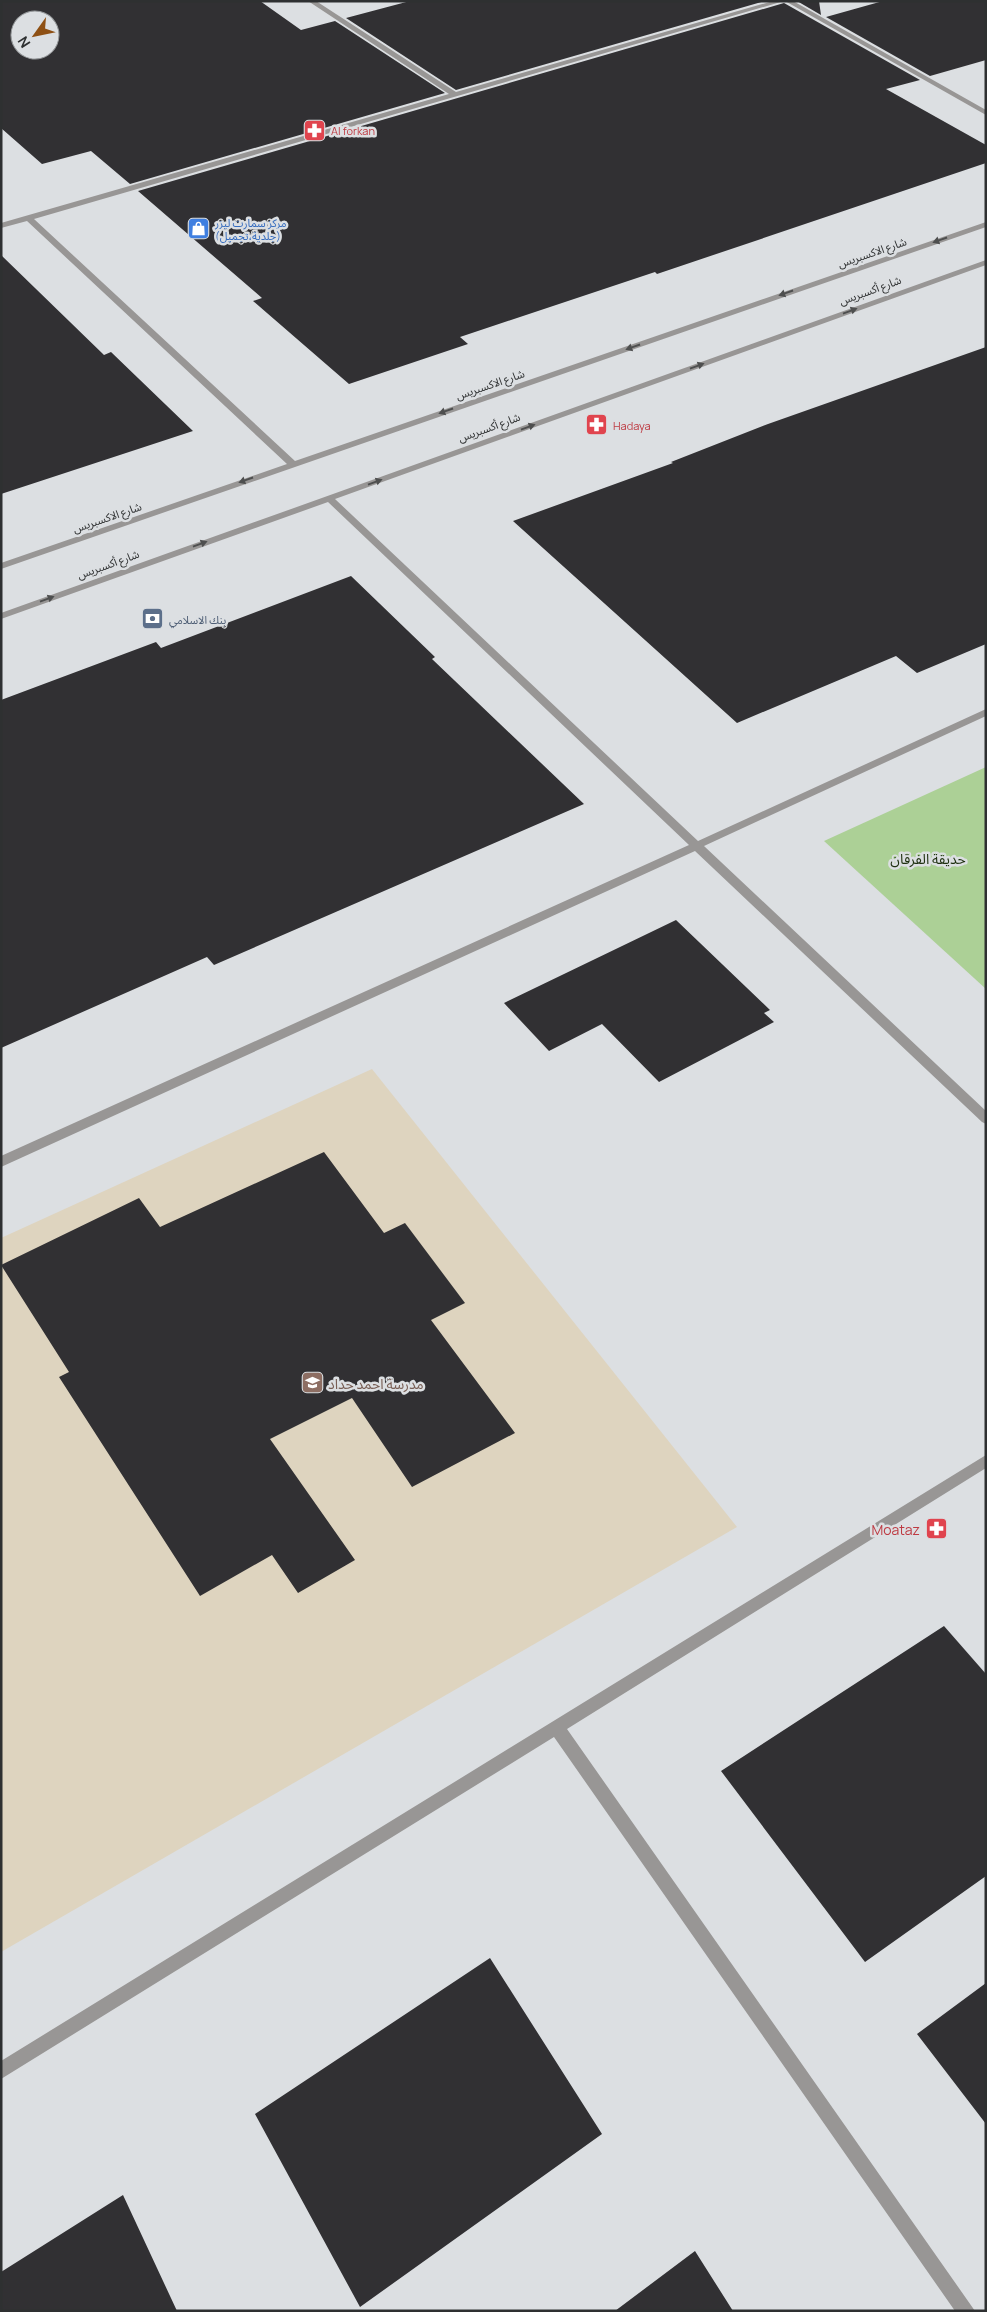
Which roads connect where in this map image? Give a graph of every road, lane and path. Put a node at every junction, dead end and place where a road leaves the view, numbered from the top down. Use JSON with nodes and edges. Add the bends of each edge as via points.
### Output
{"nodes":[{"id":1,"x":311,"y":1,"type":"edge"},
{"id":2,"x":781,"y":1,"type":"edge"},
{"id":3,"x":788,"y":1,"type":"edge"},
{"id":4,"x":456,"y":95,"type":"junction"},
{"id":5,"x":986,"y":113,"type":"edge"},
{"id":6,"x":29,"y":218,"type":"junction"},
{"id":7,"x":986,"y":224,"type":"edge"},
{"id":8,"x":1,"y":226,"type":"edge"},
{"id":9,"x":986,"y":262,"type":"edge"},
{"id":10,"x":292,"y":464,"type":"junction"},
{"id":11,"x":329,"y":498,"type":"junction"},
{"id":12,"x":1,"y":566,"type":"edge"},
{"id":13,"x":1,"y":616,"type":"edge"},
{"id":14,"x":986,"y":712,"type":"edge"},
{"id":15,"x":696,"y":846,"type":"junction"},
{"id":16,"x":986,"y":1119,"type":"edge"},
{"id":17,"x":1,"y":1162,"type":"edge"},
{"id":18,"x":986,"y":1461,"type":"edge"},
{"id":19,"x":556,"y":1728,"type":"junction"},
{"id":20,"x":1,"y":2071,"type":"edge"},
{"id":21,"x":966,"y":2311,"type":"edge"}],
"edges":[{"from":1,"to":4,"type":"street"},
{"from":2,"to":4,"type":"street"},
{"from":3,"to":5,"type":"street"},
{"from":4,"to":6,"type":"street"},
{"from":6,"to":8,"type":"street"},
{"from":6,"to":10,"type":"street"},
{"from":7,"to":10,"type":"street","name":"شارع الاكسبريس","one_way":true},
{"from":11,"to":9,"type":"street","name":"شارع أكسبريس","one_way":true},
{"from":10,"to":12,"type":"street","name":"شارع الاكسبريس","one_way":true},
{"from":13,"to":11,"type":"street","name":"شارع أكسبريس","one_way":true},
{"from":11,"to":15,"type":"street"},
{"from":14,"to":15,"type":"street"},
{"from":15,"to":16,"type":"street"},
{"from":15,"to":17,"type":"street"},
{"from":18,"to":19,"type":"street"},
{"from":19,"to":20,"type":"street"},
{"from":19,"to":21,"type":"street"}]}
